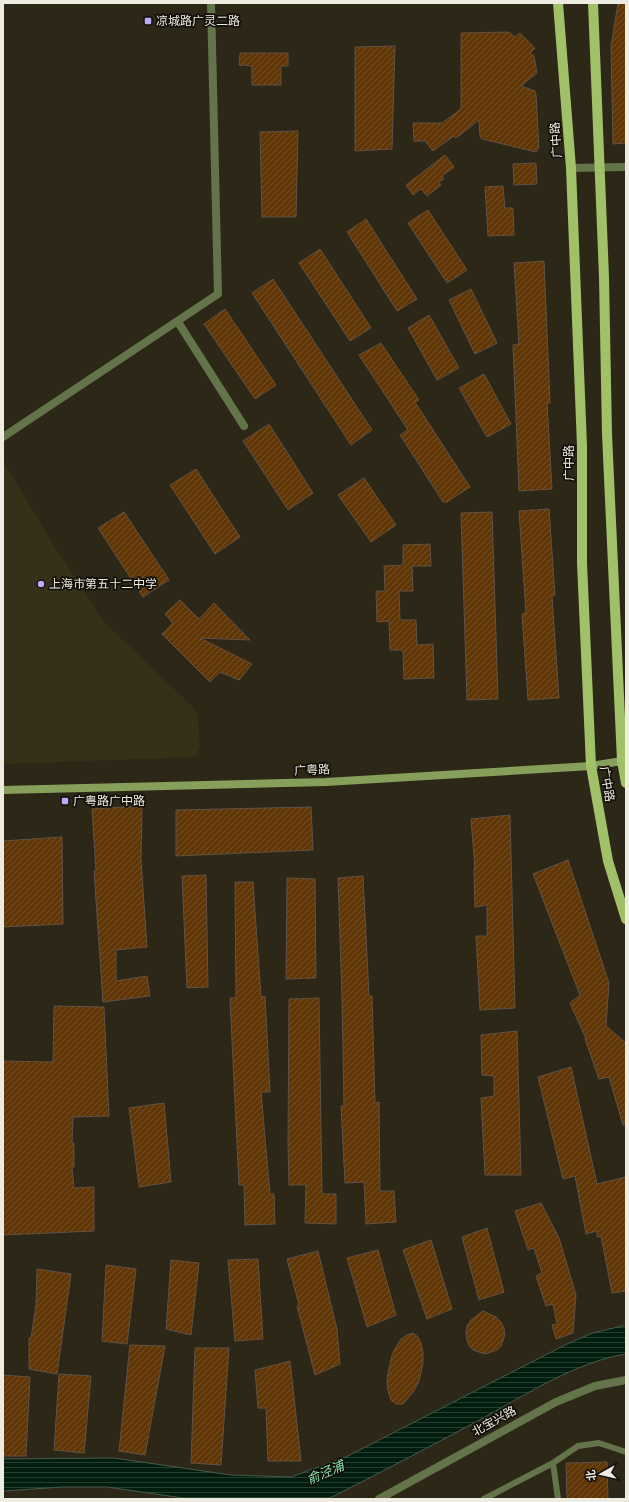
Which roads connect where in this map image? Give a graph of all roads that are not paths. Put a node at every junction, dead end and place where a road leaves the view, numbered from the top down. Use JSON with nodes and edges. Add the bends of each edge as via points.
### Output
{"nodes":[{"id":1,"x":210,"y":3,"type":"edge"},
{"id":2,"x":558,"y":3,"type":"edge"},
{"id":3,"x":593,"y":3,"type":"edge"},
{"id":4,"x":571,"y":168,"type":"junction"},
{"id":5,"x":599,"y":168,"type":"junction"},
{"id":6,"x":626,"y":168,"type":"edge"},
{"id":7,"x":178,"y":322,"type":"junction"},
{"id":8,"x":244,"y":426,"type":"dead end"},
{"id":9,"x":3,"y":437,"type":"edge"},
{"id":10,"x":624,"y":760,"type":"edge"},
{"id":11,"x":590,"y":766,"type":"junction"},
{"id":12,"x":626,"y":783,"type":"edge"},
{"id":13,"x":3,"y":790,"type":"edge"},
{"id":14,"x":626,"y":919,"type":"edge"},
{"id":15,"x":626,"y":1380,"type":"edge"},
{"id":16,"x":626,"y":1452,"type":"edge"},
{"id":17,"x":553,"y":1463,"type":"junction"},
{"id":18,"x":379,"y":1499,"type":"edge"},
{"id":19,"x":484,"y":1499,"type":"edge"},
{"id":20,"x":558,"y":1499,"type":"edge"}],
"edges":[{"from":1,"to":7,"type":"street","via":[[218,294]]},
{"from":2,"to":4,"type":"main road","name":"广中路"},
{"from":3,"to":5,"type":"main road","name":"广中路"},
{"from":4,"to":5,"type":"street"},
{"from":4,"to":11,"type":"main road","name":"广中路","via":[[582,446],[582,563]]},
{"from":5,"to":6,"type":"street"},
{"from":5,"to":10,"type":"main road","name":"广中路","via":[[607,442]]},
{"from":7,"to":8,"type":"street"},
{"from":7,"to":9,"type":"street"},
{"from":10,"to":11,"type":"main road","name":"广粤路"},
{"from":10,"to":12,"type":"main road","name":"广中路"},
{"from":11,"to":13,"type":"main road","name":"广粤路","via":[[326,782]]},
{"from":11,"to":14,"type":"main road","name":"广中路","via":[[608,861]]},
{"from":15,"to":18,"type":"street","name":"北宝兴路","via":[[595,1386],[556,1402]]},
{"from":16,"to":17,"type":"lane","via":[[599,1443],[578,1446]]},
{"from":17,"to":19,"type":"lane"},
{"from":17,"to":20,"type":"lane"}]}
